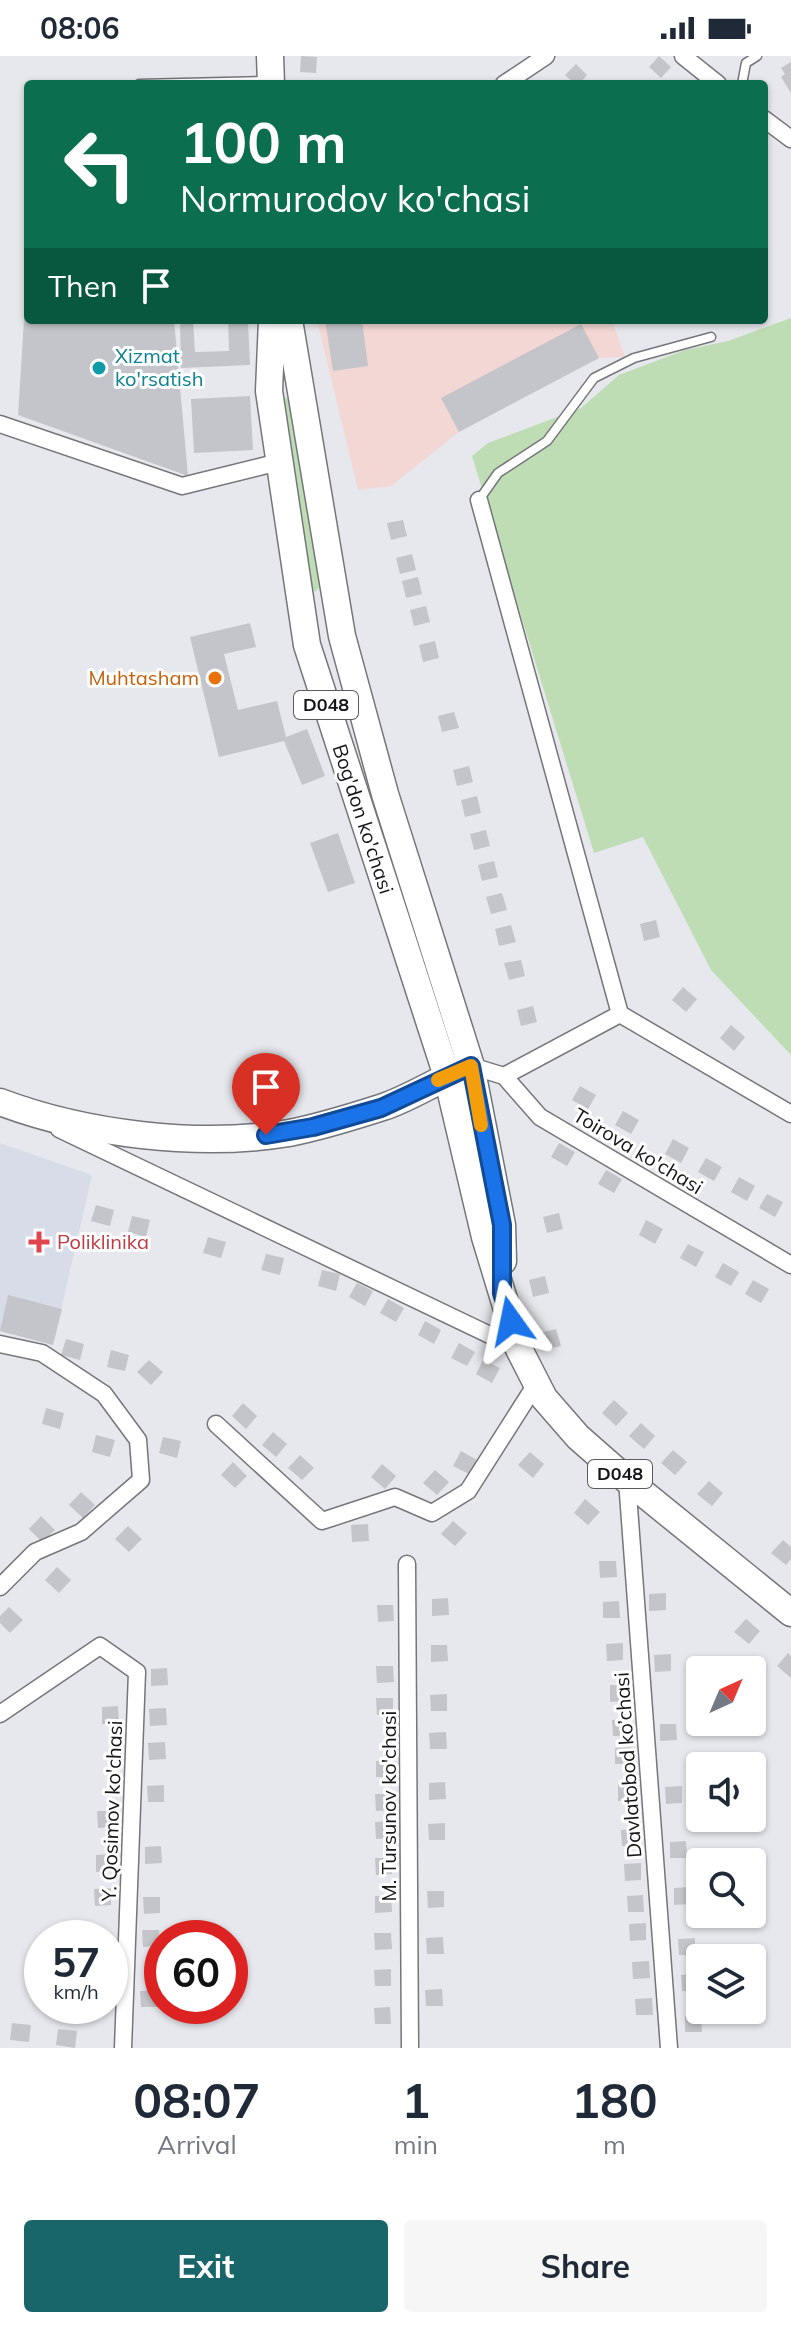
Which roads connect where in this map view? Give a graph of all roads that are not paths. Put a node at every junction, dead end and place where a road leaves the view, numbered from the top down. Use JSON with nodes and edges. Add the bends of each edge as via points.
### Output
{"nodes":[{"id":1,"x":546,"y":56,"type":"edge"},
{"id":2,"x":683,"y":56,"type":"edge"},
{"id":3,"x":757,"y":56,"type":"edge"},
{"id":4,"x":271,"y":74,"type":"edge"},
{"id":5,"x":198,"y":80,"type":"edge"},
{"id":6,"x":510,"y":80,"type":"edge"},
{"id":7,"x":713,"y":80,"type":"edge"},
{"id":8,"x":743,"y":80,"type":"edge"},
{"id":9,"x":768,"y":122,"type":"edge"},
{"id":10,"x":791,"y":139,"type":"edge"},
{"id":11,"x":272,"y":324,"type":"edge"},
{"id":12,"x":290,"y":324,"type":"edge"},
{"id":13,"x":711,"y":337,"type":"dead end"},
{"id":14,"x":0,"y":424,"type":"edge"},
{"id":15,"x":279,"y":462,"type":"junction"},
{"id":16,"x":479,"y":500,"type":"joint"},
{"id":17,"x":342,"y":636,"type":"junction"},
{"id":18,"x":307,"y":645,"type":"junction"},
{"id":19,"x":620,"y":1014,"type":"junction"},
{"id":20,"x":459,"y":1071,"type":"junction"},
{"id":21,"x":504,"y":1076,"type":"junction"},
{"id":22,"x":4,"y":1103,"type":"edge"},
{"id":23,"x":791,"y":1114,"type":"edge"},
{"id":24,"x":791,"y":1265,"type":"edge"},
{"id":25,"x":0,"y":1344,"type":"edge"},
{"id":26,"x":519,"y":1349,"type":"junction"},
{"id":27,"x":536,"y":1384,"type":"junction"},
{"id":28,"x":216,"y":1424,"type":"dead end"},
{"id":29,"x":627,"y":1480,"type":"junction"},
{"id":30,"x":407,"y":1564,"type":"dead end"},
{"id":31,"x":0,"y":1587,"type":"edge"},
{"id":32,"x":791,"y":1613,"type":"edge"},
{"id":33,"x":0,"y":1714,"type":"edge"},
{"id":34,"x":123,"y":2048,"type":"edge"},
{"id":35,"x":410,"y":2048,"type":"edge"},
{"id":36,"x":669,"y":2048,"type":"edge"}],
"edges":[{"from":1,"to":6,"type":"street"},
{"from":2,"to":7,"type":"street"},
{"from":3,"to":8,"type":"lane","via":[[746,63]]},
{"from":4,"to":5,"type":"lane"},
{"from":9,"to":10,"type":"street"},
{"from":11,"to":15,"type":"main road","name":"Bog'don ko'chasi","number":"D048","via":[[269,391]]},
{"from":12,"to":17,"type":"main road","name":"Bog'don ko'chasi","number":"D048"},
{"from":13,"to":16,"type":"lane","via":[[634,358],[594,378],[547,441],[498,473]]},
{"from":14,"to":15,"type":"street","via":[[182,486]]},
{"from":15,"to":18,"type":"main road","name":"Bog'don ko'chasi","number":"D048"},
{"from":16,"to":19,"type":"street"},
{"from":17,"to":18,"type":"main road","via":[[337,628],[320,625],[312,629]]},
{"from":17,"to":20,"type":"main road","name":"Bog'don ko'chasi","number":"D048"},
{"from":18,"to":20,"type":"main road","name":"Bog'don ko'chasi","number":"D048"},
{"from":19,"to":21,"type":"street"},
{"from":19,"to":23,"type":"street"},
{"from":20,"to":21,"type":"street"},
{"from":20,"to":22,"type":"main road","via":[[358,1115],[289,1133],[253,1136],[125,1133]]},
{"from":20,"to":26,"type":"main road","number":"D048","via":[[502,1225],[502,1293]]},
{"from":21,"to":24,"type":"street","name":"Toirova ko'chasi","via":[[540,1117]]},
{"from":22,"to":26,"type":"street"},
{"from":25,"to":31,"type":"street","via":[[42,1353],[104,1394],[138,1440],[141,1480],[81,1532],[35,1552]]},
{"from":26,"to":27,"type":"main road","number":"D048"},
{"from":27,"to":28,"type":"street","via":[[468,1491],[432,1513],[395,1497],[322,1521]]},
{"from":27,"to":29,"type":"main road","number":"D048","via":[[566,1425]]},
{"from":29,"to":32,"type":"main road","number":"D048"},
{"from":29,"to":36,"type":"street","name":"Davlatobod ko’chasi"},
{"from":30,"to":35,"type":"street","name":"M. Tursunov ko'chasi"},
{"from":33,"to":34,"type":"street","name":"Y. Qosimov ko'chasi","via":[[100,1646],[137,1672]]}]}
